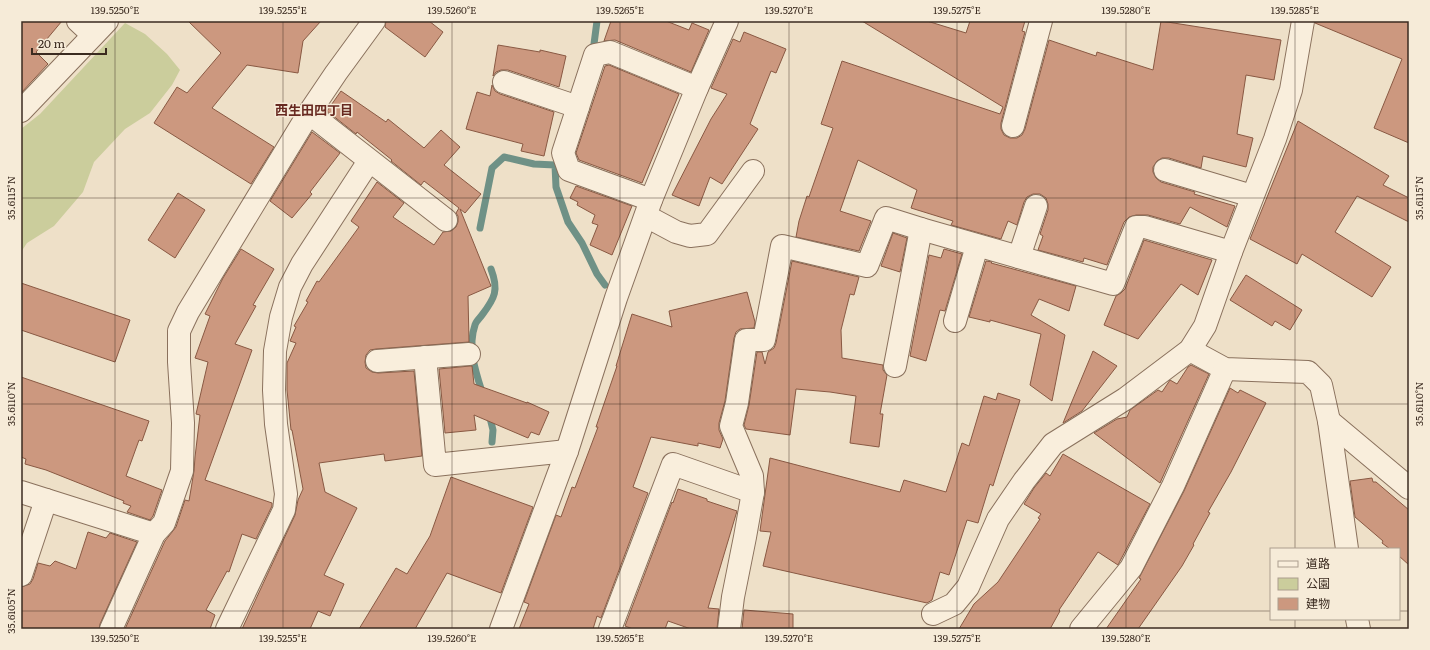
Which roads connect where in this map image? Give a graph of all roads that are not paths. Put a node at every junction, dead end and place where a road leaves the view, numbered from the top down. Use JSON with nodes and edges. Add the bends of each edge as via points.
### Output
{"nodes":[{"id":1,"x":374,"y":21,"type":"edge"},
{"id":2,"x":727,"y":21,"type":"edge"},
{"id":3,"x":1041,"y":21,"type":"edge"},
{"id":4,"x":1303,"y":21,"type":"edge"},
{"id":5,"x":93,"y":26,"type":"edge"},
{"id":6,"x":504,"y":82,"type":"dead end"},
{"id":7,"x":697,"y":88,"type":"junction"},
{"id":8,"x":578,"y":107,"type":"junction"},
{"id":9,"x":21,"y":111,"type":"edge"},
{"id":10,"x":309,"y":114,"type":"junction"},
{"id":11,"x":1013,"y":126,"type":"dead end"},
{"id":12,"x":369,"y":161,"type":"junction"},
{"id":13,"x":1165,"y":170,"type":"dead end"},
{"id":14,"x":752,"y":171,"type":"dead end"},
{"id":15,"x":1252,"y":196,"type":"junction"},
{"id":16,"x":1036,"y":206,"type":"dead end"},
{"id":17,"x":649,"y":208,"type":"junction"},
{"id":18,"x":446,"y":220,"type":"dead end"},
{"id":19,"x":921,"y":229,"type":"junction"},
{"id":20,"x":977,"y":246,"type":"junction"},
{"id":21,"x":1231,"y":252,"type":"junction"},
{"id":22,"x":1020,"y":257,"type":"junction"},
{"id":23,"x":956,"y":321,"type":"dead end"},
{"id":24,"x":1190,"y":350,"type":"junction"},
{"id":25,"x":469,"y":354,"type":"dead end"},
{"id":26,"x":425,"y":357,"type":"junction"},
{"id":27,"x":377,"y":361,"type":"dead end"},
{"id":28,"x":895,"y":366,"type":"dead end"},
{"id":29,"x":1226,"y":369,"type":"junction"},
{"id":30,"x":1329,"y":421,"type":"junction"},
{"id":31,"x":567,"y":451,"type":"junction"},
{"id":32,"x":1409,"y":488,"type":"edge"},
{"id":33,"x":21,"y":492,"type":"edge"},
{"id":34,"x":752,"y":492,"type":"junction"},
{"id":35,"x":46,"y":500,"type":"junction"},
{"id":36,"x":159,"y":529,"type":"junction"},
{"id":37,"x":1347,"y":548,"type":"edge"},
{"id":38,"x":21,"y":575,"type":"edge"},
{"id":39,"x":932,"y":614,"type":"dead end"},
{"id":40,"x":111,"y":629,"type":"edge"},
{"id":41,"x":227,"y":629,"type":"edge"},
{"id":42,"x":501,"y":629,"type":"edge"},
{"id":43,"x":610,"y":629,"type":"edge"},
{"id":44,"x":729,"y":629,"type":"edge"},
{"id":45,"x":1081,"y":629,"type":"edge"}],
"edges":[{"from":1,"to":10,"type":"street"},
{"from":2,"to":7,"type":"street"},
{"from":3,"to":11,"type":"street"},
{"from":4,"to":15,"type":"street","via":[[1291,90]]},
{"from":5,"to":9,"type":"street"},
{"from":6,"to":8,"type":"street"},
{"from":7,"to":8,"type":"street","via":[[610,52],[595,55]]},
{"from":7,"to":17,"type":"street"},
{"from":8,"to":17,"type":"street","via":[[563,153],[570,170]]},
{"from":10,"to":12,"type":"street"},
{"from":10,"to":36,"type":"street","via":[[188,312],[180,331],[182,471]]},
{"from":12,"to":18,"type":"street"},
{"from":12,"to":41,"type":"street","via":[[302,264],[290,287],[281,316],[275,351],[274,390],[286,494],[284,510]]},
{"from":13,"to":15,"type":"street"},
{"from":14,"to":17,"type":"street","via":[[707,234],[690,236],[676,232]]},
{"from":15,"to":21,"type":"street"},
{"from":16,"to":22,"type":"street"},
{"from":17,"to":31,"type":"street","via":[[616,298]]},
{"from":19,"to":20,"type":"street"},
{"from":19,"to":28,"type":"street"},
{"from":19,"to":34,"type":"street","via":[[886,218],[867,266],[782,246],[764,340],[746,340],[731,426],[752,476]]},
{"from":20,"to":22,"type":"street"},
{"from":20,"to":23,"type":"street"},
{"from":21,"to":22,"type":"street","via":[[1145,227],[1136,227],[1113,284]]},
{"from":21,"to":24,"type":"street","via":[[1205,326]]},
{"from":24,"to":29,"type":"street"},
{"from":24,"to":39,"type":"street","via":[[1125,399],[1053,444],[998,519],[968,587],[954,604]]},
{"from":25,"to":26,"type":"street"},
{"from":26,"to":27,"type":"street"},
{"from":26,"to":31,"type":"street","via":[[435,465]]},
{"from":29,"to":30,"type":"street","via":[[1308,372],[1321,385]]},
{"from":29,"to":45,"type":"street","via":[[1173,486],[1131,568]]},
{"from":30,"to":32,"type":"street"},
{"from":30,"to":37,"type":"street"},
{"from":31,"to":42,"type":"street"},
{"from":33,"to":35,"type":"street"},
{"from":34,"to":43,"type":"street","via":[[673,464]]},
{"from":34,"to":44,"type":"street"},
{"from":35,"to":36,"type":"street"},
{"from":35,"to":38,"type":"street"},
{"from":36,"to":40,"type":"street"}]}
